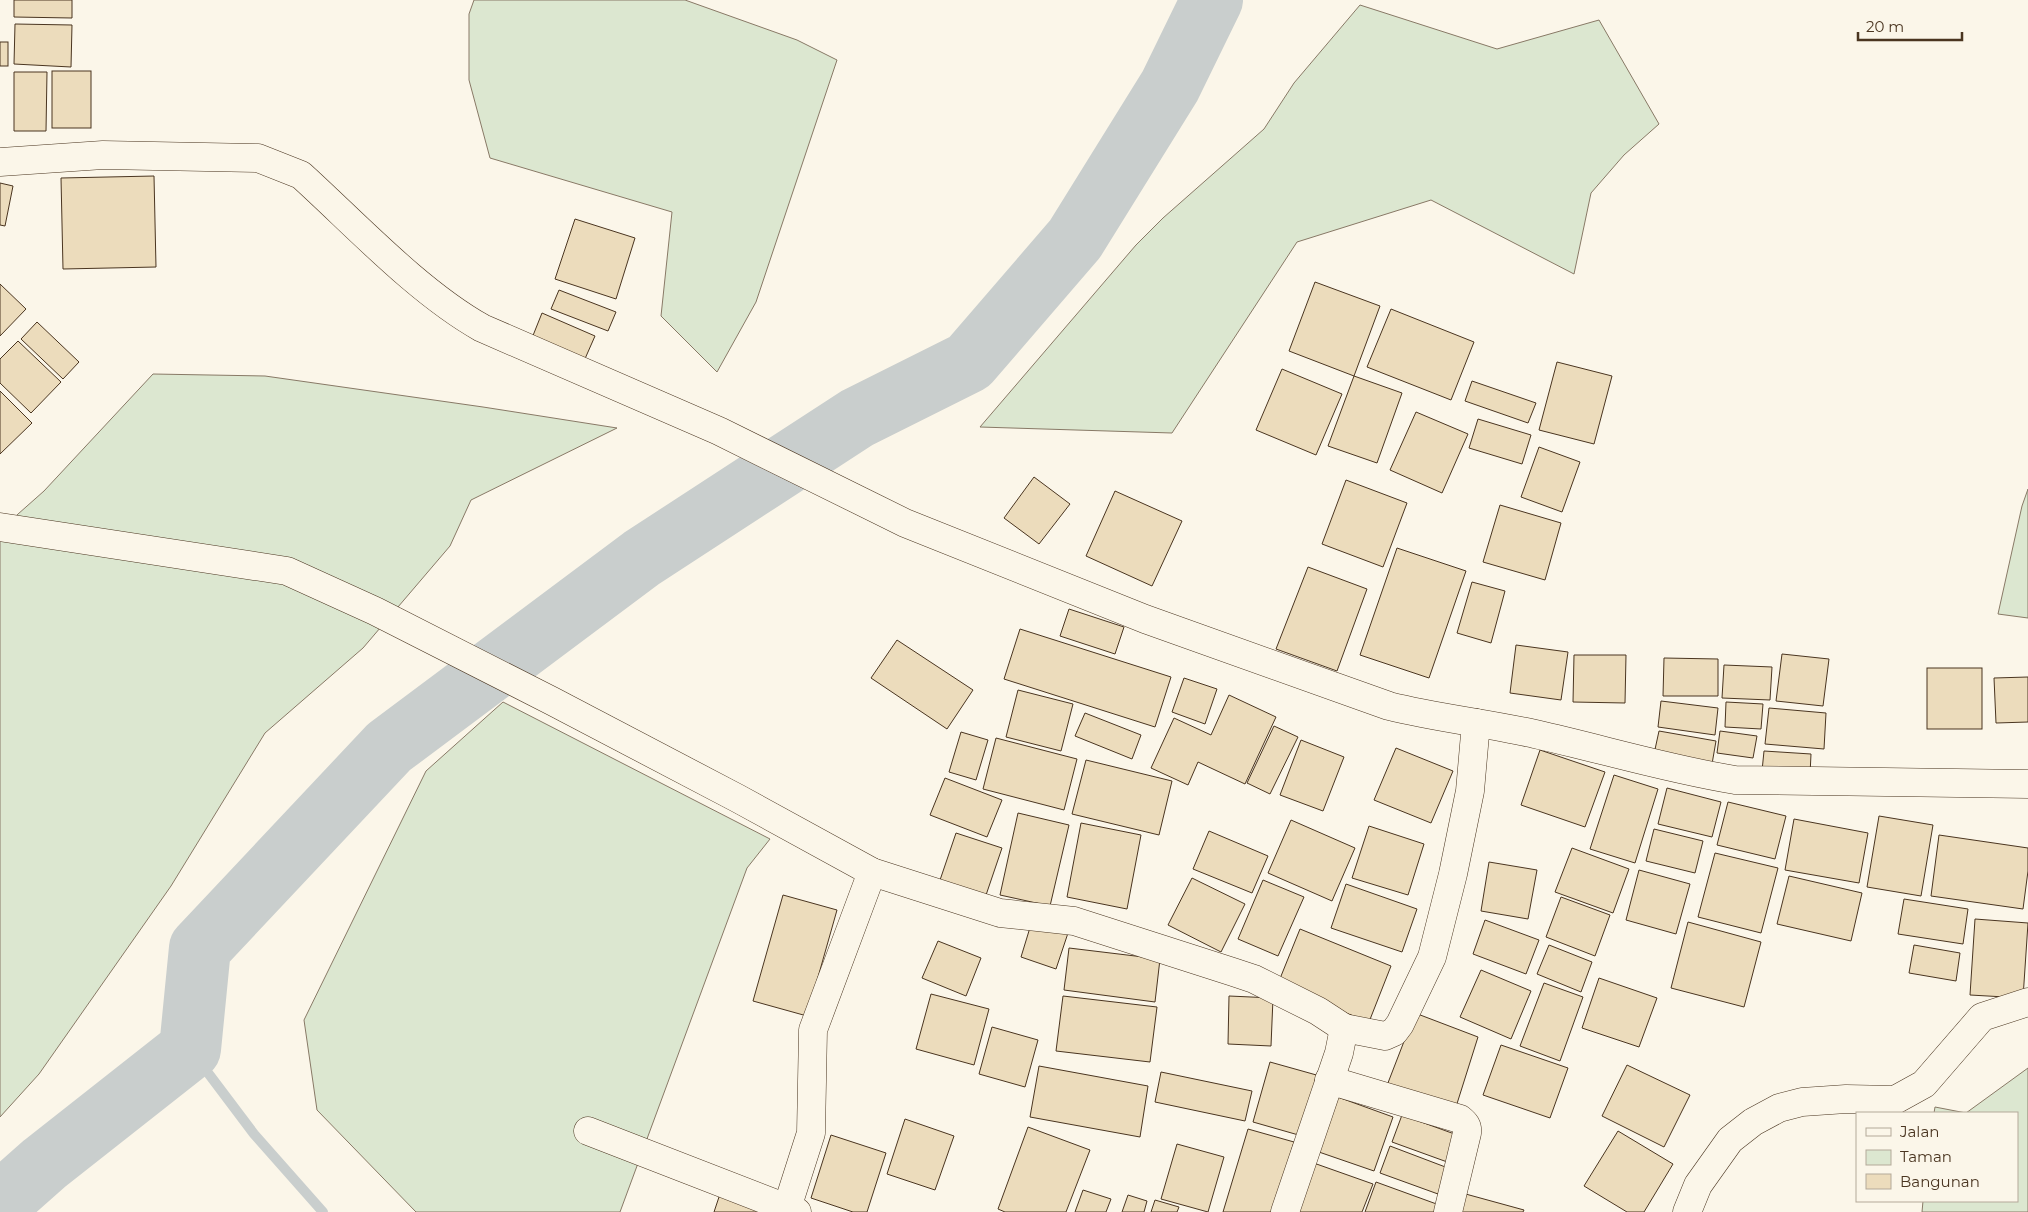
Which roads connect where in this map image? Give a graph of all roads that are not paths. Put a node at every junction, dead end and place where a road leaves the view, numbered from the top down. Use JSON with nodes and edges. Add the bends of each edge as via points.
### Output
{"nodes":[{"id":1,"x":0,"y":162,"type":"edge"},
{"id":2,"x":0,"y":527,"type":"edge"},
{"id":3,"x":1476,"y":723,"type":"junction"},
{"id":4,"x":2028,"y":784,"type":"edge"},
{"id":5,"x":872,"y":872,"type":"junction"},
{"id":6,"x":2028,"y":1002,"type":"edge"},
{"id":7,"x":1344,"y":1028,"type":"junction"},
{"id":8,"x":1329,"y":1080,"type":"junction"},
{"id":9,"x":588,"y":1131,"type":"dead end"},
{"id":10,"x":792,"y":1210,"type":"edge"},
{"id":11,"x":1285,"y":1212,"type":"edge"},
{"id":12,"x":1448,"y":1212,"type":"edge"},
{"id":13,"x":1686,"y":1212,"type":"edge"}],
"edges":[{"from":1,"to":3,"type":"street","via":[[103,155],[258,158],[280,166],[302,175],[407,273],[460,316],[482,328],[719,431],[906,523],[1145,619],[1380,703]]},
{"from":2,"to":5,"type":"street","via":[[286,571],[375,611],[552,701]]},
{"from":3,"to":4,"type":"street","via":[[1735,780]]},
{"from":3,"to":7,"type":"street","via":[[1470,791],[1432,957],[1394,1032],[1385,1036]]},
{"from":5,"to":7,"type":"street","via":[[1000,913],[1074,921],[1233,972],[1318,1010]]},
{"from":5,"to":10,"type":"street","via":[[813,1030],[811,1133]]},
{"from":6,"to":13,"type":"street","via":[[1982,1017],[1924,1084],[1896,1100],[1802,1102],[1779,1108],[1753,1122],[1730,1140],[1698,1185]]},
{"from":7,"to":8,"type":"street"},
{"from":8,"to":11,"type":"street"},
{"from":8,"to":12,"type":"street","via":[[1465,1123],[1468,1133]]},
{"from":9,"to":10,"type":"street"}]}
